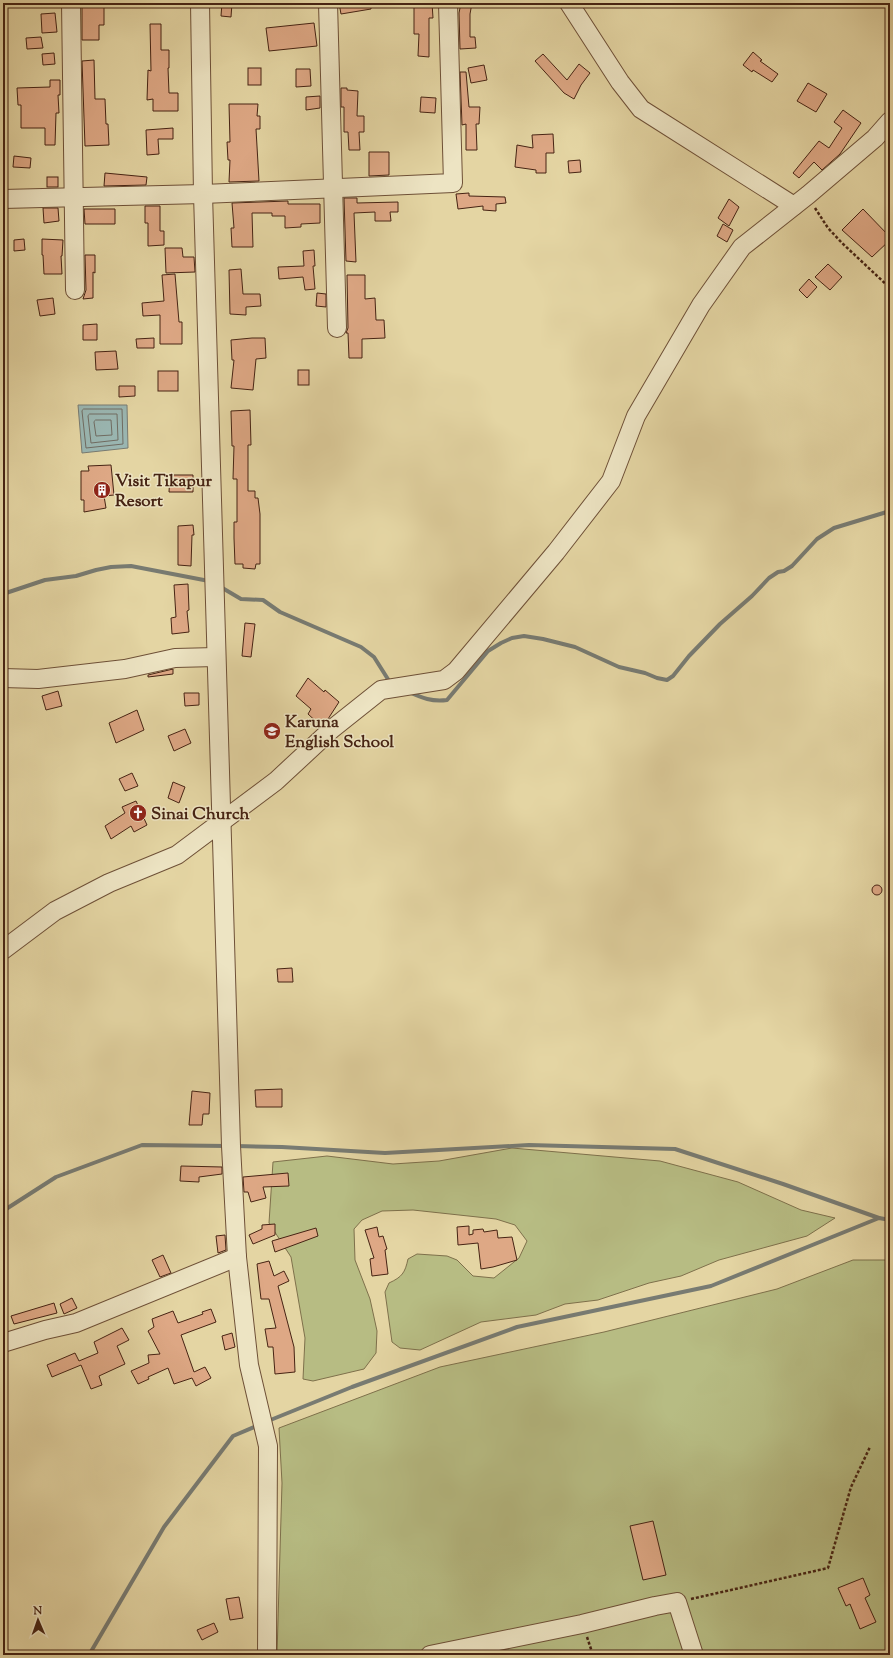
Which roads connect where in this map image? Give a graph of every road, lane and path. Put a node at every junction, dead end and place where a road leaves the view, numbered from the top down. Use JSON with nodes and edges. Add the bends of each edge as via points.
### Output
{"nodes":[{"id":1,"x":71,"y":3,"type":"edge"},
{"id":2,"x":200,"y":3,"type":"edge"},
{"id":3,"x":328,"y":3,"type":"edge"},
{"id":4,"x":448,"y":3,"type":"edge"},
{"id":5,"x":569,"y":3,"type":"edge"},
{"id":6,"x":890,"y":121,"type":"edge"},
{"id":7,"x":332,"y":188,"type":"junction"},
{"id":8,"x":203,"y":194,"type":"junction"},
{"id":9,"x":74,"y":197,"type":"junction"},
{"id":10,"x":3,"y":199,"type":"edge"},
{"id":11,"x":801,"y":201,"type":"junction"},
{"id":12,"x":890,"y":288,"type":"edge"},
{"id":13,"x":75,"y":290,"type":"dead end"},
{"id":14,"x":337,"y":328,"type":"dead end"},
{"id":15,"x":216,"y":657,"type":"junction"},
{"id":16,"x":3,"y":678,"type":"edge"},
{"id":17,"x":221,"y":822,"type":"junction"},
{"id":18,"x":3,"y":950,"type":"edge"},
{"id":19,"x":237,"y":1257,"type":"junction"},
{"id":20,"x":3,"y":1343,"type":"edge"},
{"id":21,"x":870,"y":1447,"type":"dead end"},
{"id":22,"x":677,"y":1602,"type":"junction"},
{"id":23,"x":267,"y":1655,"type":"edge"},
{"id":24,"x":430,"y":1655,"type":"edge"},
{"id":25,"x":694,"y":1655,"type":"edge"}],
"edges":[{"from":1,"to":9,"type":"street"},
{"from":2,"to":8,"type":"street"},
{"from":3,"to":7,"type":"street"},
{"from":4,"to":7,"type":"street","via":[[453,183]]},
{"from":5,"to":11,"type":"street","via":[[620,82],[641,109]]},
{"from":6,"to":11,"type":"street","via":[[875,138]]},
{"from":7,"to":8,"type":"street"},
{"from":7,"to":14,"type":"street"},
{"from":8,"to":9,"type":"street"},
{"from":8,"to":15,"type":"street"},
{"from":9,"to":10,"type":"street"},
{"from":9,"to":13,"type":"street"},
{"from":11,"to":12,"type":"path"},
{"from":11,"to":17,"type":"street","via":[[742,246],[701,305],[636,416],[612,481],[456,671],[444,680],[381,690],[332,729],[276,781]]},
{"from":15,"to":16,"type":"street","via":[[175,658],[125,669],[38,679]]},
{"from":15,"to":17,"type":"street"},
{"from":17,"to":18,"type":"street","via":[[177,855],[109,883],[55,911]]},
{"from":17,"to":19,"type":"street"},
{"from":19,"to":20,"type":"street","via":[[76,1323]]},
{"from":19,"to":23,"type":"street","via":[[248,1365],[268,1446]]},
{"from":21,"to":22,"type":"path","via":[[851,1488],[828,1568]]},
{"from":22,"to":24,"type":"street"},
{"from":22,"to":25,"type":"street"}]}
